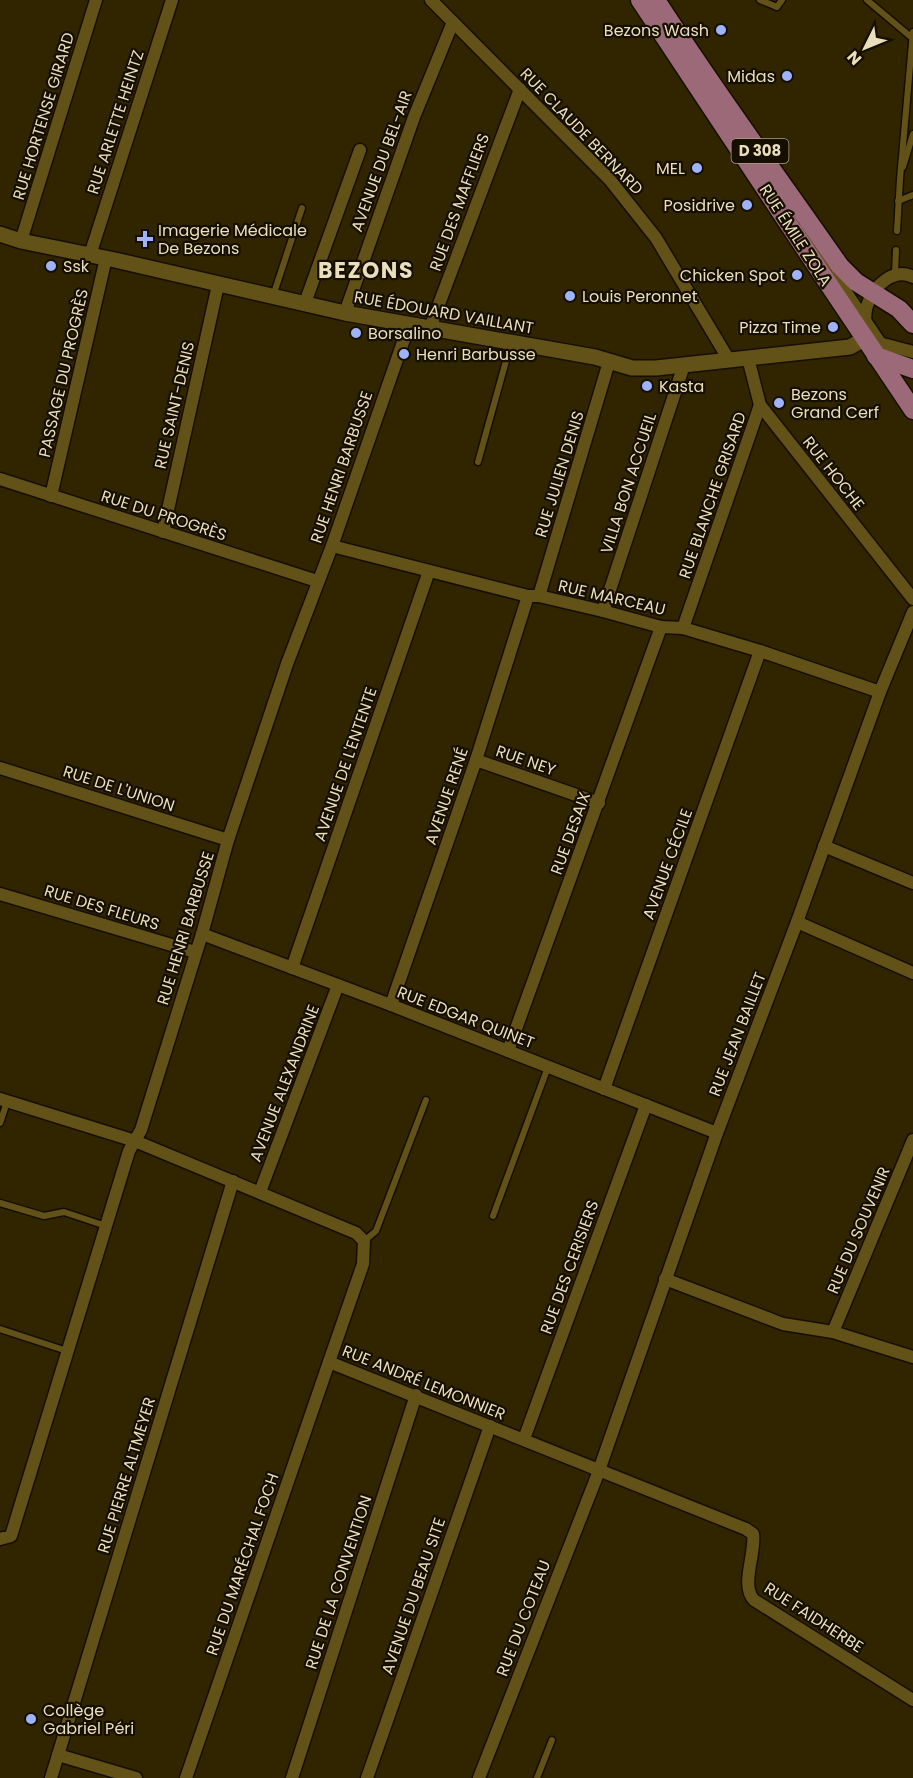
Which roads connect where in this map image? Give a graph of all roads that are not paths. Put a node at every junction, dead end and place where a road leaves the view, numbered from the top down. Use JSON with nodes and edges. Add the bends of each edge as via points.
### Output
{"nodes":[{"id":1,"x":96,"y":0,"type":"edge"},
{"id":2,"x":172,"y":0,"type":"edge"},
{"id":3,"x":431,"y":0,"type":"edge"},
{"id":4,"x":640,"y":0,"type":"edge"},
{"id":5,"x":656,"y":0,"type":"edge"},
{"id":6,"x":760,"y":0,"type":"edge"},
{"id":7,"x":782,"y":0,"type":"edge"},
{"id":8,"x":867,"y":0,"type":"edge"},
{"id":9,"x":453,"y":22,"type":"junction"},
{"id":10,"x":912,"y":35,"type":"edge"},
{"id":11,"x":912,"y":51,"type":"edge"},
{"id":12,"x":911,"y":71,"type":"edge"},
{"id":13,"x":520,"y":89,"type":"junction"},
{"id":14,"x":723,"y":125,"type":"junction"},
{"id":15,"x":913,"y":134,"type":"edge"},
{"id":16,"x":360,"y":150,"type":"dead end"},
{"id":17,"x":900,"y":179,"type":"junction"},
{"id":18,"x":913,"y":195,"type":"edge"},
{"id":19,"x":898,"y":201,"type":"junction"},
{"id":20,"x":302,"y":208,"type":"dead end"},
{"id":21,"x":897,"y":231,"type":"dead end"},
{"id":22,"x":0,"y":234,"type":"edge"},
{"id":23,"x":21,"y":241,"type":"junction"},
{"id":24,"x":896,"y":250,"type":"dead end"},
{"id":25,"x":90,"y":255,"type":"junction"},
{"id":26,"x":106,"y":258,"type":"junction"},
{"id":27,"x":895,"y":274,"type":"junction"},
{"id":28,"x":913,"y":277,"type":"edge"},
{"id":29,"x":218,"y":285,"type":"junction"},
{"id":30,"x":874,"y":292,"type":"junction"},
{"id":31,"x":273,"y":296,"type":"junction"},
{"id":32,"x":305,"y":303,"type":"junction"},
{"id":33,"x":347,"y":306,"type":"junction"},
{"id":34,"x":865,"y":319,"type":"junction"},
{"id":35,"x":409,"y":324,"type":"junction"},
{"id":36,"x":913,"y":324,"type":"edge"},
{"id":37,"x":430,"y":328,"type":"junction"},
{"id":38,"x":512,"y":343,"type":"junction"},
{"id":39,"x":857,"y":343,"type":"junction"},
{"id":40,"x":879,"y":350,"type":"junction"},
{"id":41,"x":913,"y":352,"type":"edge"},
{"id":42,"x":748,"y":358,"type":"junction"},
{"id":43,"x":729,"y":360,"type":"junction"},
{"id":44,"x":609,"y":362,"type":"junction"},
{"id":45,"x":684,"y":365,"type":"junction"},
{"id":46,"x":913,"y":369,"type":"edge"},
{"id":47,"x":760,"y":405,"type":"junction"},
{"id":48,"x":913,"y":410,"type":"edge"},
{"id":49,"x":478,"y":462,"type":"dead end"},
{"id":50,"x":0,"y":479,"type":"edge"},
{"id":51,"x":51,"y":496,"type":"junction"},
{"id":52,"x":163,"y":532,"type":"junction"},
{"id":53,"x":332,"y":546,"type":"junction"},
{"id":54,"x":429,"y":571,"type":"junction"},
{"id":55,"x":317,"y":581,"type":"junction"},
{"id":56,"x":533,"y":596,"type":"junction"},
{"id":57,"x":913,"y":599,"type":"edge"},
{"id":58,"x":603,"y":611,"type":"junction"},
{"id":59,"x":913,"y":612,"type":"edge"},
{"id":60,"x":662,"y":627,"type":"junction"},
{"id":61,"x":683,"y":628,"type":"junction"},
{"id":62,"x":760,"y":651,"type":"junction"},
{"id":63,"x":880,"y":692,"type":"junction"},
{"id":64,"x":476,"y":760,"type":"junction"},
{"id":65,"x":0,"y":768,"type":"edge"},
{"id":66,"x":599,"y":803,"type":"junction"},
{"id":67,"x":228,"y":840,"type":"junction"},
{"id":68,"x":824,"y":846,"type":"junction"},
{"id":69,"x":913,"y":883,"type":"edge"},
{"id":70,"x":0,"y":894,"type":"edge"},
{"id":71,"x":797,"y":922,"type":"junction"},
{"id":72,"x":202,"y":934,"type":"junction"},
{"id":73,"x":195,"y":952,"type":"junction"},
{"id":74,"x":292,"y":968,"type":"junction"},
{"id":75,"x":913,"y":973,"type":"edge"},
{"id":76,"x":338,"y":985,"type":"junction"},
{"id":77,"x":391,"y":1005,"type":"junction"},
{"id":78,"x":508,"y":1051,"type":"junction"},
{"id":79,"x":548,"y":1067,"type":"junction"},
{"id":80,"x":604,"y":1089,"type":"junction"},
{"id":81,"x":4,"y":1100,"type":"edge"},
{"id":82,"x":426,"y":1100,"type":"dead end"},
{"id":83,"x":646,"y":1105,"type":"junction"},
{"id":84,"x":0,"y":1123,"type":"edge"},
{"id":85,"x":717,"y":1133,"type":"junction"},
{"id":86,"x":913,"y":1140,"type":"edge"},
{"id":87,"x":135,"y":1141,"type":"junction"},
{"id":88,"x":233,"y":1181,"type":"junction"},
{"id":89,"x":260,"y":1192,"type":"junction"},
{"id":90,"x":0,"y":1203,"type":"edge"},
{"id":91,"x":493,"y":1216,"type":"dead end"},
{"id":92,"x":106,"y":1226,"type":"junction"},
{"id":93,"x":364,"y":1242,"type":"junction"},
{"id":94,"x":665,"y":1279,"type":"junction"},
{"id":95,"x":0,"y":1329,"type":"edge"},
{"id":96,"x":833,"y":1332,"type":"junction"},
{"id":97,"x":67,"y":1351,"type":"junction"},
{"id":98,"x":913,"y":1357,"type":"edge"},
{"id":99,"x":329,"y":1362,"type":"junction"},
{"id":100,"x":416,"y":1395,"type":"junction"},
{"id":101,"x":490,"y":1426,"type":"junction"},
{"id":102,"x":524,"y":1439,"type":"junction"},
{"id":103,"x":599,"y":1471,"type":"junction"},
{"id":104,"x":753,"y":1534,"type":"joint"},
{"id":105,"x":1,"y":1539,"type":"edge"},
{"id":106,"x":913,"y":1700,"type":"edge"},
{"id":107,"x":552,"y":1740,"type":"dead end"},
{"id":108,"x":58,"y":1755,"type":"junction"},
{"id":109,"x":51,"y":1778,"type":"edge"},
{"id":110,"x":136,"y":1778,"type":"edge"},
{"id":111,"x":186,"y":1778,"type":"edge"},
{"id":112,"x":292,"y":1778,"type":"edge"},
{"id":113,"x":367,"y":1778,"type":"edge"},
{"id":114,"x":479,"y":1778,"type":"edge"},
{"id":115,"x":537,"y":1778,"type":"edge"}],
"edges":[{"from":1,"to":23,"type":"street","name":"RUE HORTENSE GIRARD"},
{"from":2,"to":25,"type":"street","name":"RUE ARLETTE HEINTZ"},
{"from":3,"to":9,"type":"street","name":"RUE CLAUDE BERNARD"},
{"from":4,"to":14,"type":"main road","name":"RUE ÉMILE ZOLA","number":"D 308"},
{"from":5,"to":30,"type":"main road","name":"RUE ÉMILE ZOLA","number":"D 308","via":[[840,266]]},
{"from":6,"to":7,"type":"lane","via":[[777,7]]},
{"from":8,"to":10,"type":"lane"},
{"from":9,"to":13,"type":"street","name":"RUE CLAUDE BERNARD"},
{"from":9,"to":33,"type":"street","name":"AVENUE DU BEL-AIR","via":[[414,117]]},
{"from":10,"to":11,"type":"lane"},
{"from":11,"to":12,"type":"lane"},
{"from":12,"to":17,"type":"lane"},
{"from":13,"to":37,"type":"street","name":"RUE DES MAFFLIERS"},
{"from":13,"to":43,"type":"street","name":"RUE CLAUDE BERNARD","via":[[610,180],[656,238]]},
{"from":14,"to":34,"type":"street","via":[[753,154]]},
{"from":14,"to":39,"type":"main road","name":"RUE ÉMILE ZOLA","number":"D 308"},
{"from":15,"to":17,"type":"lane"},
{"from":16,"to":32,"type":"street"},
{"from":17,"to":19,"type":"lane"},
{"from":18,"to":19,"type":"lane"},
{"from":19,"to":21,"type":"lane"},
{"from":20,"to":31,"type":"lane"},
{"from":22,"to":23,"type":"street","name":"RUE ÉDOUARD VAILLANT"},
{"from":23,"to":25,"type":"street","name":"RUE ÉDOUARD VAILLANT"},
{"from":24,"to":27,"type":"lane"},
{"from":25,"to":26,"type":"street","name":"RUE ÉDOUARD VAILLANT"},
{"from":26,"to":29,"type":"street","name":"RUE ÉDOUARD VAILLANT"},
{"from":26,"to":51,"type":"street","name":"PASSAGE DU PROGRÈS"},
{"from":27,"to":28,"type":"street"},
{"from":27,"to":30,"type":"street"},
{"from":29,"to":31,"type":"street","name":"RUE ÉDOUARD VAILLANT"},
{"from":29,"to":52,"type":"street","name":"RUE SAINT-DENIS"},
{"from":30,"to":34,"type":"street"},
{"from":30,"to":36,"type":"main road","name":"RUE ÉMILE ZOLA","number":"D 308"},
{"from":31,"to":32,"type":"street","name":"RUE ÉDOUARD VAILLANT"},
{"from":32,"to":33,"type":"street","name":"RUE ÉDOUARD VAILLANT"},
{"from":33,"to":35,"type":"street","name":"RUE ÉDOUARD VAILLANT"},
{"from":34,"to":39,"type":"street"},
{"from":34,"to":40,"type":"street"},
{"from":35,"to":37,"type":"street","name":"RUE ÉDOUARD VAILLANT"},
{"from":35,"to":53,"type":"street","name":"RUE HENRI BARBUSSE"},
{"from":37,"to":38,"type":"street","name":"RUE ÉDOUARD VAILLANT"},
{"from":38,"to":44,"type":"street","name":"RUE ÉDOUARD VAILLANT"},
{"from":38,"to":49,"type":"lane"},
{"from":39,"to":40,"type":"main road","name":"RUE ÉMILE ZOLA","number":"D 308"},
{"from":39,"to":42,"type":"street","name":"RUE ÉDOUARD VAILLANT"},
{"from":40,"to":41,"type":"street"},
{"from":40,"to":46,"type":"main road","via":[[894,362]]},
{"from":40,"to":48,"type":"main road","name":"RUE ÉMILE ZOLA","number":"D 308"},
{"from":42,"to":43,"type":"street","name":"RUE ÉDOUARD VAILLANT"},
{"from":42,"to":47,"type":"street","name":"RUE HOCHE"},
{"from":43,"to":45,"type":"street","name":"RUE ÉDOUARD VAILLANT"},
{"from":44,"to":45,"type":"street","name":"RUE ÉDOUARD VAILLANT","via":[[632,368]]},
{"from":44,"to":56,"type":"street","name":"RUE JULIEN DENIS"},
{"from":45,"to":58,"type":"street","name":"VILLA BON ACCUEIL"},
{"from":47,"to":57,"type":"street","name":"RUE HOCHE"},
{"from":47,"to":61,"type":"street","name":"RUE BLANCHE GRISARD"},
{"from":50,"to":51,"type":"street","name":"RUE DU PROGRÈS"},
{"from":51,"to":52,"type":"street","name":"RUE DU PROGRÈS"},
{"from":52,"to":55,"type":"street","name":"RUE DU PROGRÈS"},
{"from":53,"to":54,"type":"street","name":"RUE MARCEAU"},
{"from":53,"to":55,"type":"street","name":"RUE HENRI BARBUSSE"},
{"from":54,"to":56,"type":"street","name":"RUE MARCEAU"},
{"from":54,"to":74,"type":"street","name":"AVENUE DE L'ENTENTE"},
{"from":55,"to":67,"type":"street","name":"RUE HENRI BARBUSSE"},
{"from":56,"to":58,"type":"street","name":"RUE MARCEAU"},
{"from":56,"to":64,"type":"street","name":"AVENUE RENÉ"},
{"from":58,"to":60,"type":"street","name":"RUE MARCEAU"},
{"from":59,"to":63,"type":"street","name":"RUE JEAN BAILLET"},
{"from":60,"to":61,"type":"street","name":"RUE MARCEAU"},
{"from":60,"to":66,"type":"street","name":"RUE DESAIX"},
{"from":61,"to":62,"type":"street","name":"RUE MARCEAU"},
{"from":62,"to":63,"type":"street","name":"RUE MARCEAU"},
{"from":62,"to":80,"type":"street","name":"AVENUE CÉCILE"},
{"from":63,"to":68,"type":"street","name":"RUE JEAN BAILLET"},
{"from":64,"to":66,"type":"street","name":"RUE NEY"},
{"from":64,"to":77,"type":"street","name":"AVENUE RENÉ"},
{"from":65,"to":67,"type":"street","name":"RUE DE L'UNION"},
{"from":66,"to":78,"type":"street","name":"RUE DESAIX"},
{"from":67,"to":72,"type":"street","name":"RUE HENRI BARBUSSE"},
{"from":68,"to":69,"type":"street"},
{"from":68,"to":71,"type":"street","name":"RUE JEAN BAILLET"},
{"from":70,"to":73,"type":"street","name":"RUE DES FLEURS"},
{"from":71,"to":75,"type":"street"},
{"from":71,"to":85,"type":"street","name":"RUE JEAN BAILLET"},
{"from":72,"to":73,"type":"street","name":"RUE HENRI BARBUSSE"},
{"from":72,"to":74,"type":"street","name":"RUE EDGAR QUINET"},
{"from":73,"to":87,"type":"street","name":"RUE HENRI BARBUSSE"},
{"from":74,"to":76,"type":"street","name":"RUE EDGAR QUINET"},
{"from":76,"to":77,"type":"street","name":"RUE EDGAR QUINET"},
{"from":76,"to":89,"type":"street","name":"AVENUE ALEXANDRINE"},
{"from":77,"to":78,"type":"street","name":"RUE EDGAR QUINET"},
{"from":78,"to":79,"type":"street","name":"RUE EDGAR QUINET"},
{"from":79,"to":80,"type":"street","name":"RUE EDGAR QUINET"},
{"from":79,"to":91,"type":"lane"},
{"from":80,"to":83,"type":"street","name":"RUE EDGAR QUINET"},
{"from":81,"to":84,"type":"lane"},
{"from":81,"to":87,"type":"street"},
{"from":82,"to":93,"type":"lane","via":[[376,1231]]},
{"from":83,"to":85,"type":"street","name":"RUE EDGAR QUINET"},
{"from":83,"to":102,"type":"street","name":"RUE DES CERISIERS"},
{"from":85,"to":94,"type":"street","name":"RUE JEAN BAILLET"},
{"from":86,"to":96,"type":"street","name":"RUE DU SOUVENIR"},
{"from":87,"to":88,"type":"street"},
{"from":87,"to":92,"type":"street","name":"RUE HENRI BARBUSSE"},
{"from":88,"to":89,"type":"street"},
{"from":88,"to":108,"type":"street","name":"RUE PIERRE ALTMEYER"},
{"from":89,"to":93,"type":"street","via":[[347,1228]]},
{"from":90,"to":92,"type":"lane","via":[[44,1216],[64,1212]]},
{"from":92,"to":97,"type":"street","name":"RUE HENRI BARBUSSE"},
{"from":93,"to":99,"type":"street","name":"RUE ANDRÉ LEMONNIER","via":[[363,1264]]},
{"from":94,"to":96,"type":"street","via":[[783,1324]]},
{"from":94,"to":103,"type":"street","name":"RUE JEAN BAILLET"},
{"from":95,"to":97,"type":"lane"},
{"from":96,"to":98,"type":"street"},
{"from":97,"to":105,"type":"street","name":"RUE HENRI BARBUSSE","via":[[11,1536]]},
{"from":99,"to":100,"type":"street","name":"RUE ANDRÉ LEMONNIER"},
{"from":99,"to":111,"type":"street","name":"RUE DU MARÉCHAL FOCH"},
{"from":100,"to":101,"type":"street","name":"RUE ANDRÉ LEMONNIER"},
{"from":100,"to":112,"type":"street","name":"RUE DE LA CONVENTION"},
{"from":101,"to":102,"type":"street","name":"RUE ANDRÉ LEMONNIER"},
{"from":101,"to":113,"type":"street","name":"AVENUE DU BEAU SITE"},
{"from":102,"to":103,"type":"street","name":"RUE ANDRÉ LEMONNIER"},
{"from":103,"to":104,"type":"street","name":"RUE ANDRÉ LEMONNIER"},
{"from":103,"to":114,"type":"street","name":"RUE DU COTEAU"},
{"from":104,"to":106,"type":"street","name":"RUE FAIDHERBE","via":[[750,1596]]},
{"from":107,"to":115,"type":"lane"},
{"from":108,"to":109,"type":"street","name":"RUE PIERRE ALTMEYER"},
{"from":108,"to":110,"type":"street"}]}
